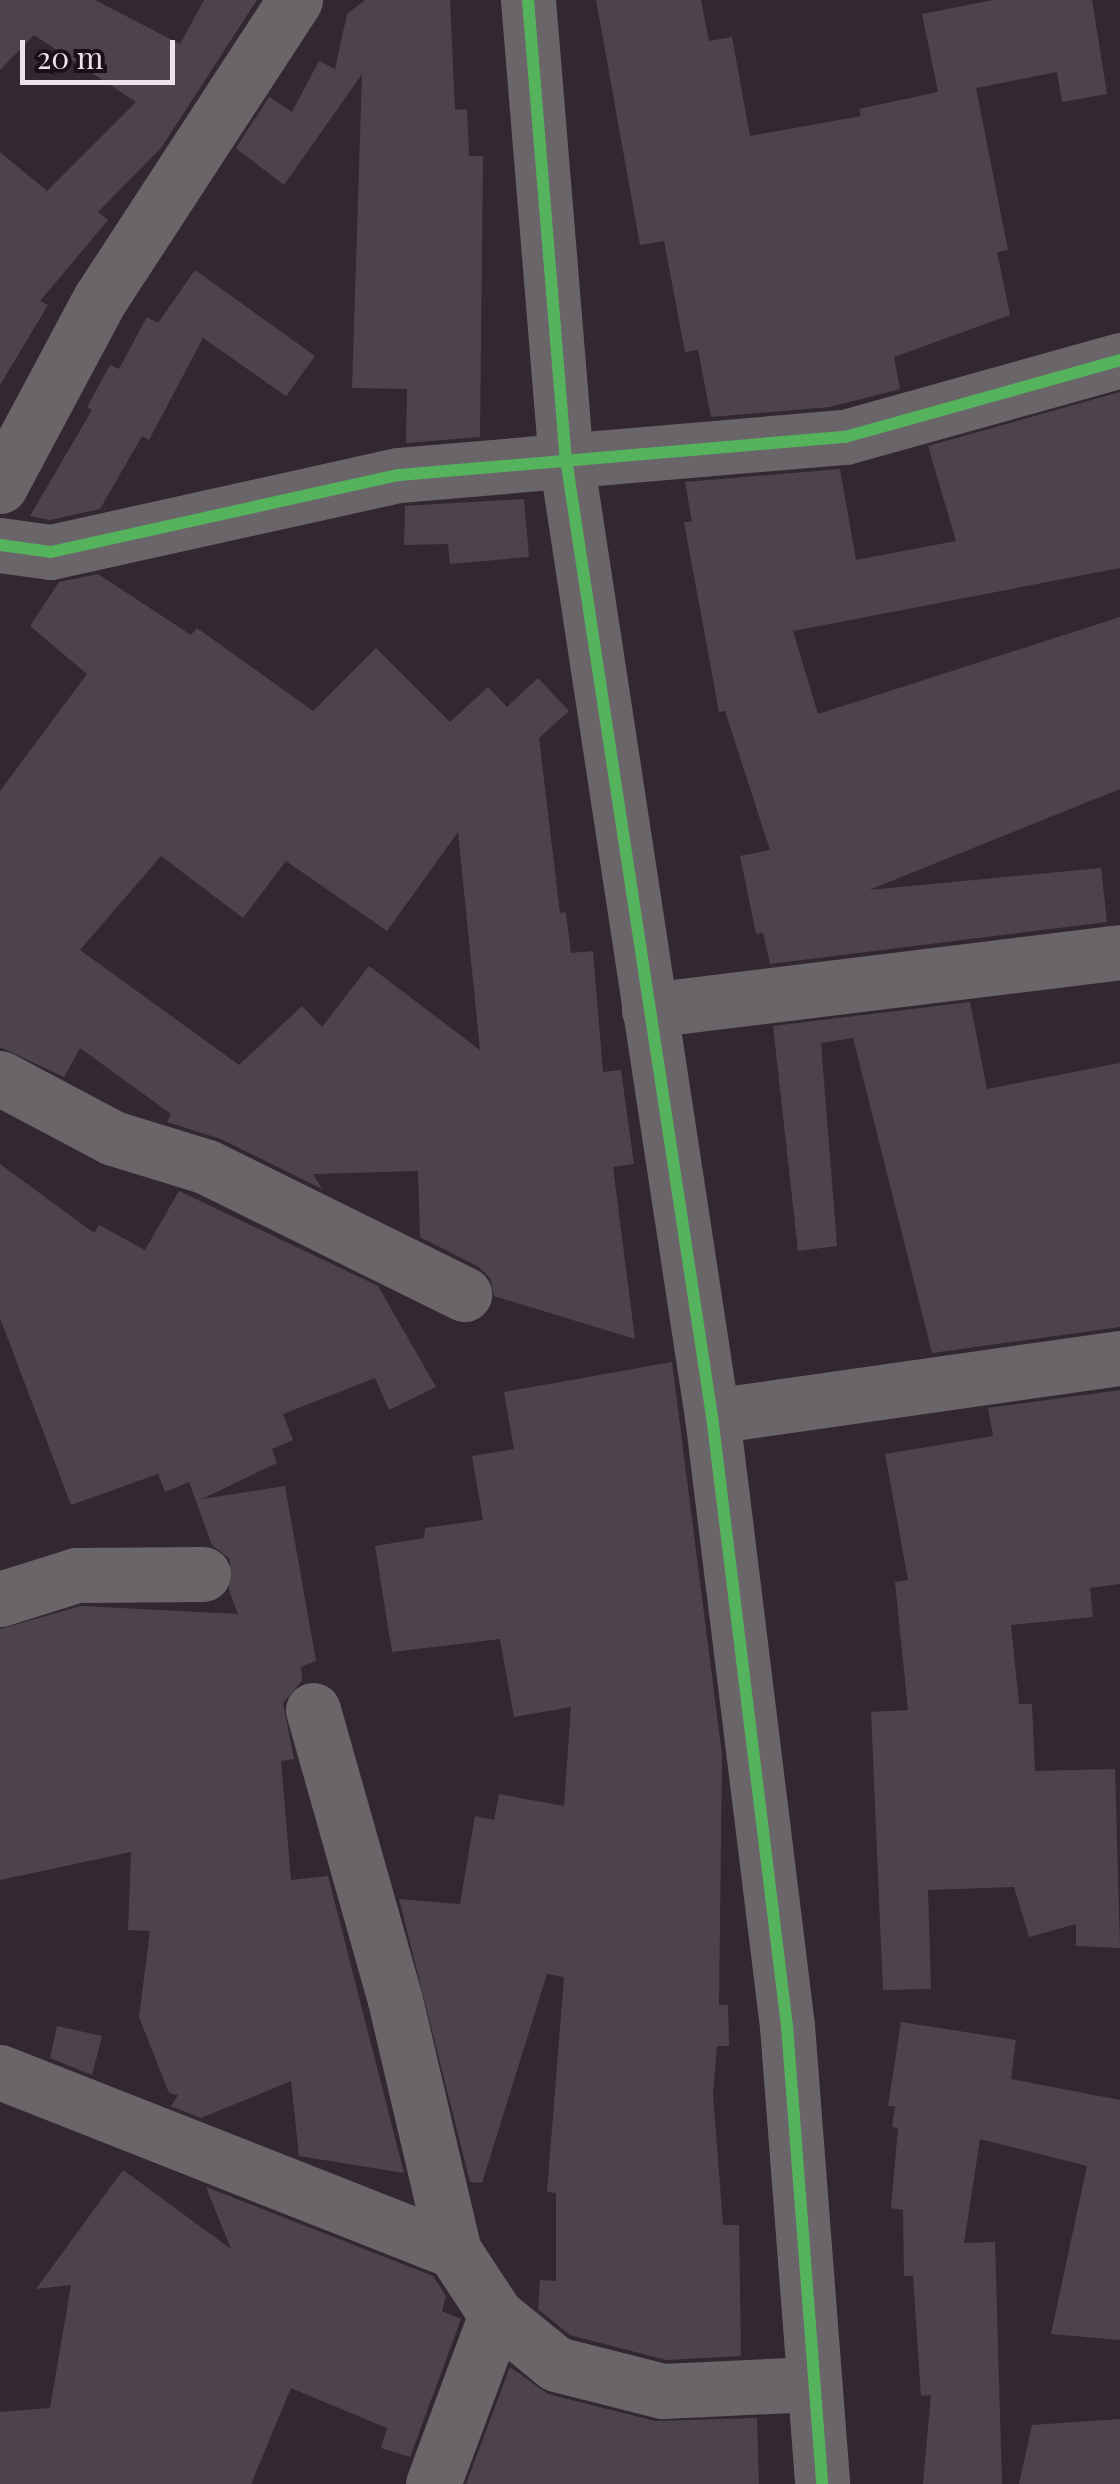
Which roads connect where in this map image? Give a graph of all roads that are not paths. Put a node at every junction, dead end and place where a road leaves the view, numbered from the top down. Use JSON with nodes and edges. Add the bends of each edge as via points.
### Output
{"nodes":[{"id":1,"x":295,"y":0,"type":"edge"},
{"id":2,"x":528,"y":0,"type":"edge"},
{"id":3,"x":1120,"y":360,"type":"edge"},
{"id":4,"x":566,"y":459,"type":"junction"},
{"id":5,"x":0,"y":486,"type":"edge"},
{"id":6,"x":0,"y":545,"type":"edge"},
{"id":7,"x":1120,"y":952,"type":"edge"},
{"id":8,"x":648,"y":1010,"type":"junction"},
{"id":9,"x":0,"y":1078,"type":"edge"},
{"id":10,"x":464,"y":1294,"type":"dead end"},
{"id":11,"x":1120,"y":1358,"type":"edge"},
{"id":12,"x":712,"y":1416,"type":"junction"},
{"id":13,"x":203,"y":1574,"type":"dead end"},
{"id":14,"x":0,"y":1599,"type":"edge"},
{"id":15,"x":313,"y":1710,"type":"dead end"},
{"id":16,"x":0,"y":2072,"type":"edge"},
{"id":17,"x":454,"y":2251,"type":"junction"},
{"id":18,"x":496,"y":2314,"type":"junction"},
{"id":19,"x":812,"y":2384,"type":"junction"},
{"id":20,"x":433,"y":2484,"type":"edge"},
{"id":21,"x":822,"y":2484,"type":"edge"}],
"edges":[{"from":1,"to":5,"type":"street","via":[[100,299]]},
{"from":2,"to":4,"type":"street"},
{"from":3,"to":4,"type":"street","via":[[845,437]]},
{"from":4,"to":6,"type":"street","via":[[400,475],[50,552]]},
{"from":4,"to":8,"type":"street"},
{"from":7,"to":8,"type":"street"},
{"from":8,"to":12,"type":"street"},
{"from":9,"to":10,"type":"street","via":[[113,1138],[208,1168]]},
{"from":11,"to":12,"type":"street"},
{"from":12,"to":19,"type":"street","via":[[788,2026]]},
{"from":13,"to":14,"type":"street","via":[[76,1575]]},
{"from":15,"to":17,"type":"street","via":[[394,2000]]},
{"from":16,"to":17,"type":"street"},
{"from":17,"to":18,"type":"street"},
{"from":18,"to":19,"type":"street","via":[[556,2364],[663,2391]]},
{"from":18,"to":20,"type":"street"},
{"from":19,"to":21,"type":"street"}]}
